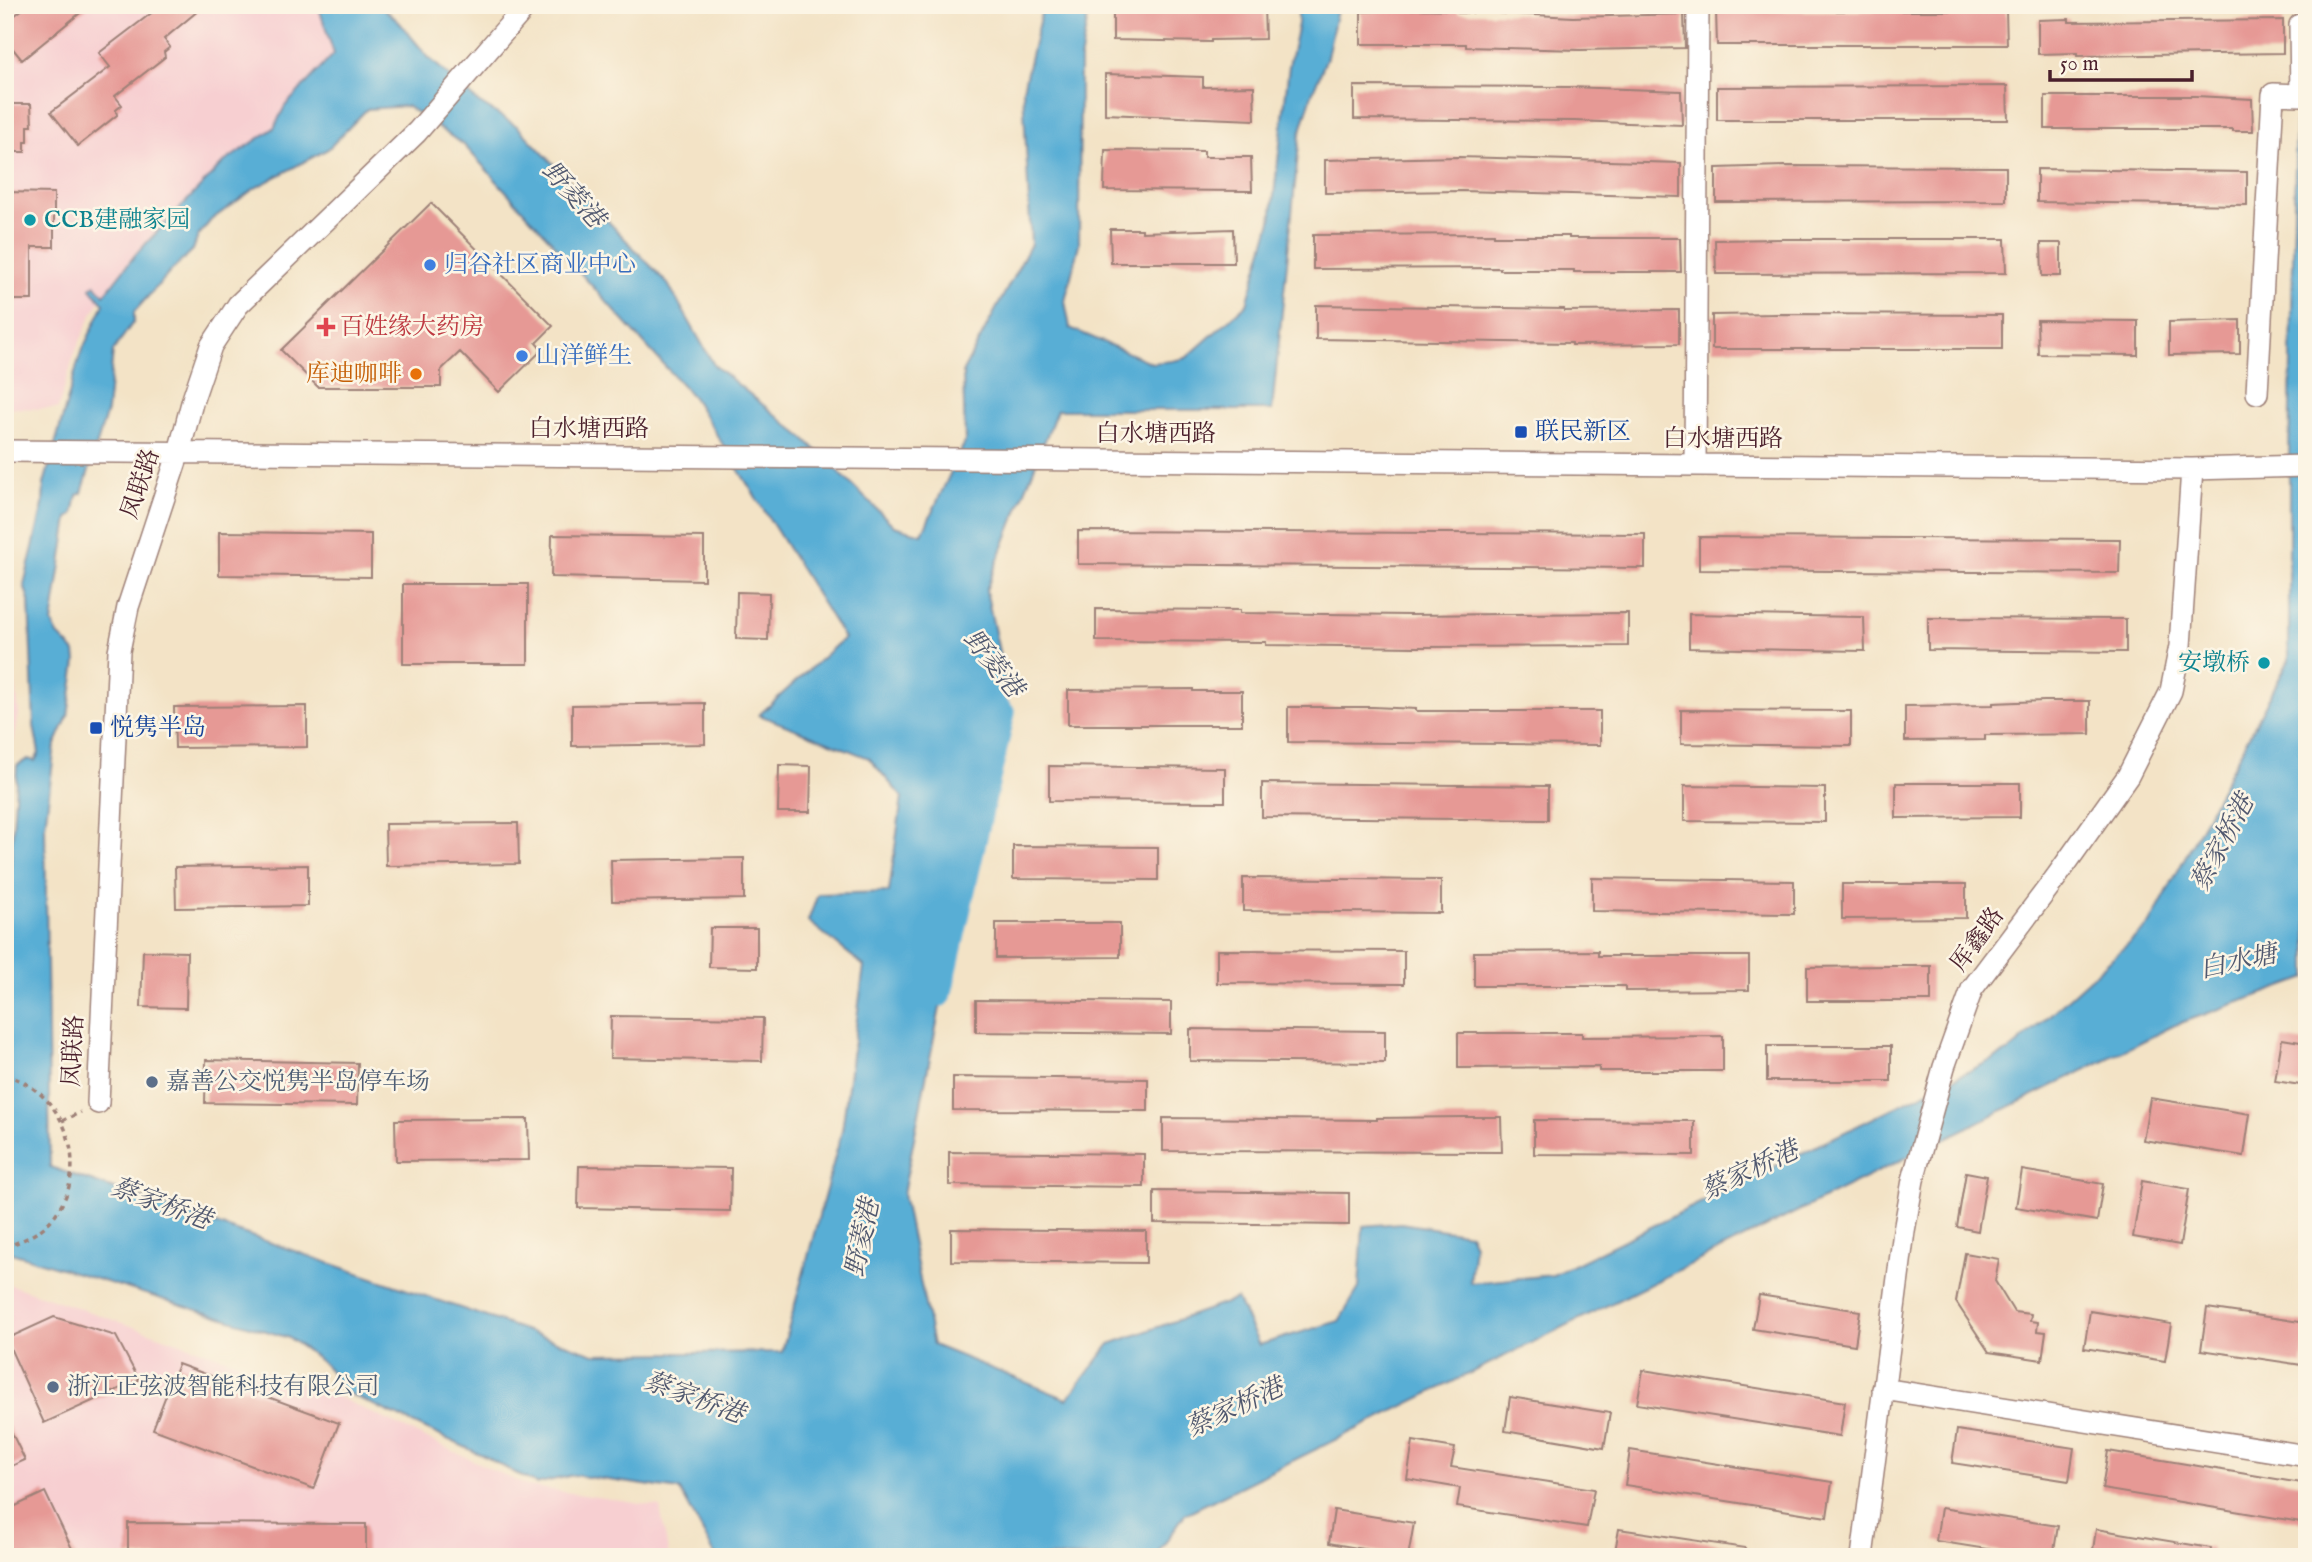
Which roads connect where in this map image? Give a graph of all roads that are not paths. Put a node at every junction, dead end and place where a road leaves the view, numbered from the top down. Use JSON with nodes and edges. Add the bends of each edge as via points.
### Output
{"nodes":[{"id":1,"x":527,"y":5,"type":"edge"},
{"id":2,"x":1698,"y":5,"type":"edge"},
{"id":3,"x":2300,"y":25,"type":"dead end"},
{"id":4,"x":2257,"y":393,"type":"dead end"},
{"id":5,"x":11,"y":451,"type":"edge"},
{"id":6,"x":179,"y":452,"type":"junction"},
{"id":7,"x":1695,"y":465,"type":"junction"},
{"id":8,"x":2307,"y":466,"type":"edge"},
{"id":9,"x":2192,"y":469,"type":"junction"},
{"id":10,"x":98,"y":1103,"type":"dead end"},
{"id":11,"x":1883,"y":1389,"type":"junction"},
{"id":12,"x":2307,"y":1456,"type":"edge"},
{"id":13,"x":1862,"y":1557,"type":"edge"}],
"edges":[{"from":1,"to":6,"type":"street","name":"凤联路","via":[[417,132],[238,305],[211,346]]},
{"from":2,"to":7,"type":"street"},
{"from":3,"to":4,"type":"street","via":[[2301,95],[2273,94]]},
{"from":5,"to":6,"type":"street","name":"白水塘西路"},
{"from":6,"to":7,"type":"street","name":"白水塘西路"},
{"from":6,"to":10,"type":"street","name":"凤联路","via":[[128,607],[119,651]]},
{"from":7,"to":9,"type":"street","name":"白水塘西路"},
{"from":8,"to":9,"type":"street","name":"白水塘西路"},
{"from":9,"to":11,"type":"street","name":"厍鑫路","via":[[2180,646],[2171,691],[2127,776],[1972,989],[1944,1067],[1913,1180]]},
{"from":11,"to":12,"type":"street"},
{"from":11,"to":13,"type":"street","name":"厍鑫路"}]}
